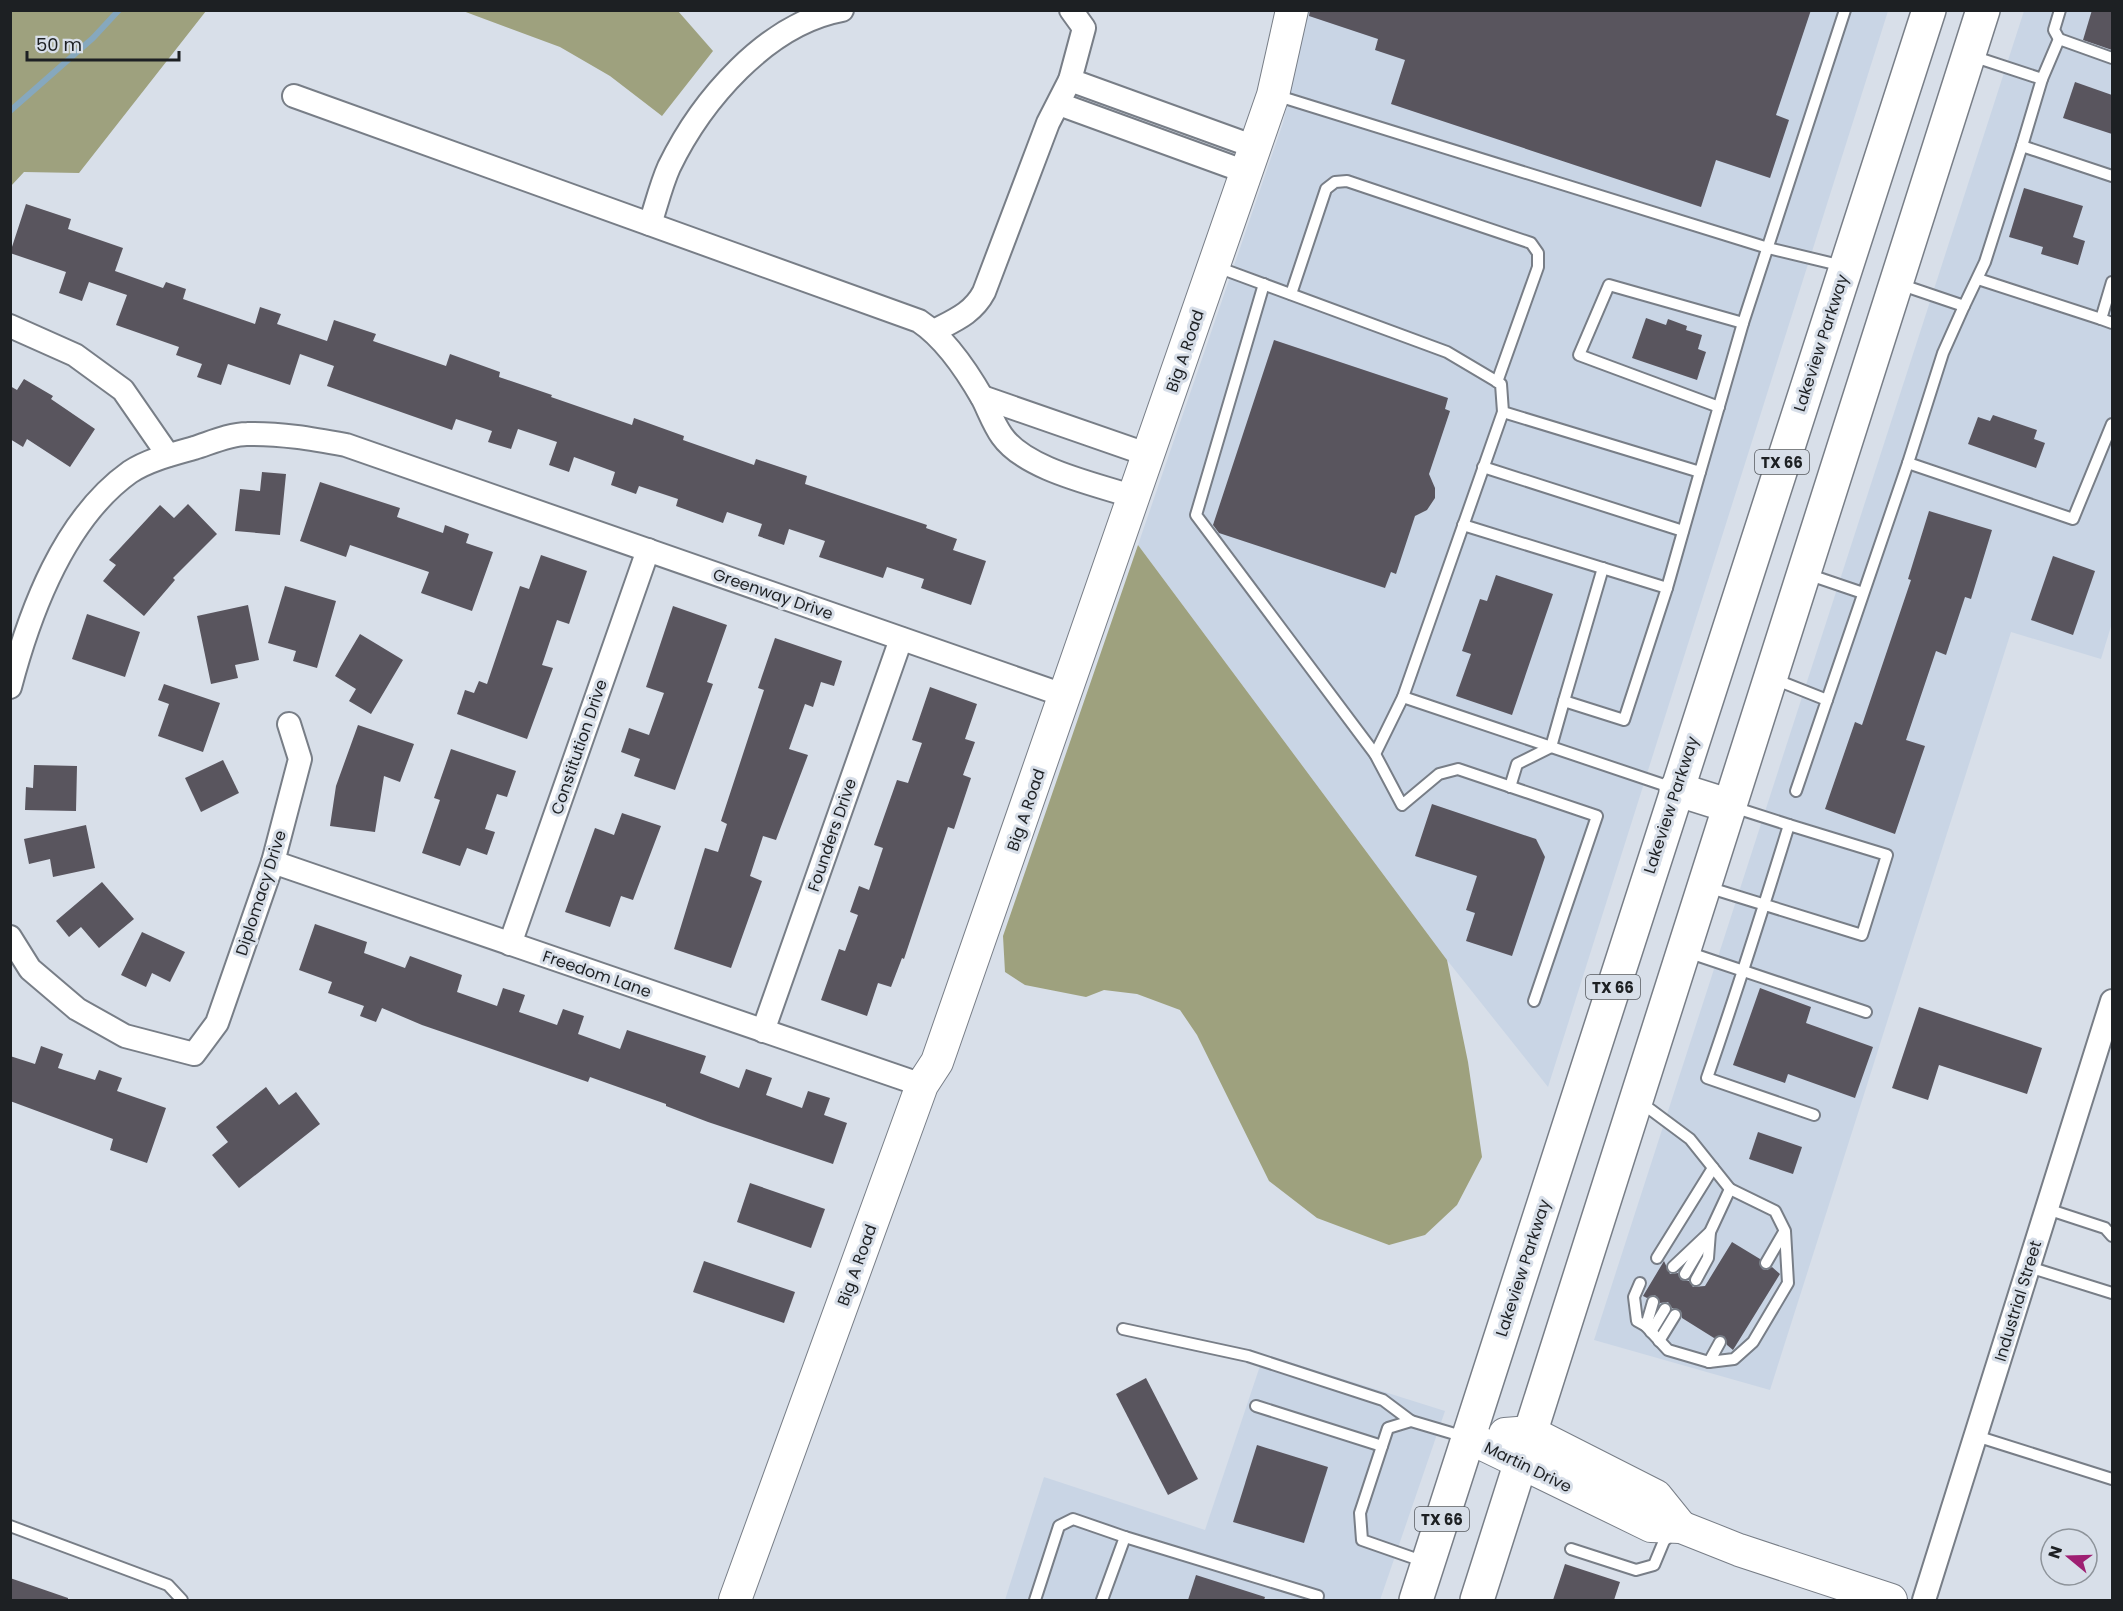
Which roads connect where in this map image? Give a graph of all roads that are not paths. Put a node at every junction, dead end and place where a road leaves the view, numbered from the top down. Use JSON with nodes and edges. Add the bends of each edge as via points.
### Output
{"nodes":[{"id":1,"x":842,"y":10,"type":"edge"},
{"id":2,"x":1071,"y":10,"type":"edge"},
{"id":3,"x":1292,"y":10,"type":"edge"},
{"id":4,"x":1845,"y":10,"type":"edge"},
{"id":5,"x":1929,"y":10,"type":"edge"},
{"id":6,"x":1983,"y":10,"type":"edge"},
{"id":7,"x":2060,"y":10,"type":"edge"},
{"id":8,"x":2059,"y":39,"type":"junction"},
{"id":9,"x":1969,"y":55,"type":"junction"},
{"id":10,"x":2112,"y":58,"type":"edge"},
{"id":11,"x":2042,"y":79,"type":"junction"},
{"id":12,"x":1070,"y":80,"type":"junction"},
{"id":13,"x":1273,"y":95,"type":"junction"},
{"id":14,"x":294,"y":96,"type":"dead end"},
{"id":15,"x":1059,"y":104,"type":"junction"},
{"id":16,"x":2022,"y":146,"type":"junction"},
{"id":17,"x":1251,"y":159,"type":"junction"},
{"id":18,"x":2112,"y":176,"type":"edge"},
{"id":19,"x":650,"y":224,"type":"junction"},
{"id":20,"x":1768,"y":248,"type":"junction"},
{"id":21,"x":1214,"y":266,"type":"junction"},
{"id":22,"x":1846,"y":267,"type":"junction"},
{"id":23,"x":1978,"y":279,"type":"junction"},
{"id":24,"x":2112,"y":282,"type":"edge"},
{"id":25,"x":1896,"y":283,"type":"junction"},
{"id":26,"x":1264,"y":284,"type":"junction"},
{"id":27,"x":1291,"y":294,"type":"junction"},
{"id":28,"x":1964,"y":306,"type":"junction"},
{"id":29,"x":2107,"y":321,"type":"edge"},
{"id":30,"x":1743,"y":323,"type":"junction"},
{"id":31,"x":10,"y":326,"type":"edge"},
{"id":32,"x":934,"y":331,"type":"junction"},
{"id":33,"x":1497,"y":382,"type":"junction"},
{"id":34,"x":982,"y":397,"type":"junction"},
{"id":35,"x":1719,"y":407,"type":"junction"},
{"id":36,"x":1503,"y":412,"type":"junction"},
{"id":37,"x":2112,"y":424,"type":"edge"},
{"id":38,"x":168,"y":455,"type":"junction"},
{"id":39,"x":1149,"y":455,"type":"junction"},
{"id":40,"x":1908,"y":463,"type":"junction"},
{"id":41,"x":1483,"y":467,"type":"junction"},
{"id":42,"x":1700,"y":472,"type":"junction"},
{"id":43,"x":1134,"y":497,"type":"junction"},
{"id":44,"x":1463,"y":525,"type":"junction"},
{"id":45,"x":1683,"y":531,"type":"junction"},
{"id":46,"x":648,"y":550,"type":"junction"},
{"id":47,"x":1603,"y":568,"type":"junction"},
{"id":48,"x":1804,"y":573,"type":"junction"},
{"id":49,"x":1667,"y":588,"type":"junction"},
{"id":50,"x":1863,"y":593,"type":"junction"},
{"id":51,"x":901,"y":639,"type":"junction"},
{"id":52,"x":15,"y":653,"type":"edge"},
{"id":53,"x":1771,"y":678,"type":"junction"},
{"id":54,"x":10,"y":687,"type":"edge"},
{"id":55,"x":1066,"y":696,"type":"junction"},
{"id":56,"x":1403,"y":698,"type":"junction"},
{"id":57,"x":1827,"y":700,"type":"junction"},
{"id":58,"x":1564,"y":701,"type":"junction"},
{"id":59,"x":289,"y":724,"type":"dead end"},
{"id":60,"x":1551,"y":747,"type":"junction"},
{"id":61,"x":1375,"y":754,"type":"junction"},
{"id":62,"x":1510,"y":787,"type":"junction"},
{"id":63,"x":1676,"y":789,"type":"junction"},
{"id":64,"x":1796,"y":791,"type":"dead end"},
{"id":65,"x":1730,"y":806,"type":"junction"},
{"id":66,"x":1790,"y":825,"type":"junction"},
{"id":67,"x":273,"y":862,"type":"junction"},
{"id":68,"x":1704,"y":886,"type":"junction"},
{"id":69,"x":1764,"y":905,"type":"junction"},
{"id":70,"x":10,"y":937,"type":"edge"},
{"id":71,"x":510,"y":944,"type":"junction"},
{"id":72,"x":1684,"y":951,"type":"junction"},
{"id":73,"x":1744,"y":971,"type":"junction"},
{"id":74,"x":1534,"y":1001,"type":"dead end"},
{"id":75,"x":2112,"y":1001,"type":"edge"},
{"id":76,"x":1866,"y":1012,"type":"dead end"},
{"id":77,"x":763,"y":1031,"type":"junction"},
{"id":78,"x":2106,"y":1046,"type":"edge"},
{"id":79,"x":921,"y":1085,"type":"junction"},
{"id":80,"x":1636,"y":1099,"type":"junction"},
{"id":81,"x":1814,"y":1115,"type":"dead end"},
{"id":82,"x":1713,"y":1168,"type":"junction"},
{"id":83,"x":1730,"y":1189,"type":"junction"},
{"id":84,"x":2046,"y":1209,"type":"junction"},
{"id":85,"x":1785,"y":1231,"type":"junction"},
{"id":86,"x":1710,"y":1232,"type":"junction"},
{"id":87,"x":2112,"y":1236,"type":"edge"},
{"id":88,"x":1658,"y":1258,"type":"dead end"},
{"id":89,"x":1766,"y":1263,"type":"dead end"},
{"id":90,"x":1673,"y":1267,"type":"dead end"},
{"id":91,"x":2029,"y":1267,"type":"junction"},
{"id":92,"x":1685,"y":1274,"type":"dead end"},
{"id":93,"x":1696,"y":1280,"type":"dead end"},
{"id":94,"x":1640,"y":1283,"type":"dead end"},
{"id":95,"x":2112,"y":1293,"type":"edge"},
{"id":96,"x":1653,"y":1302,"type":"dead end"},
{"id":97,"x":1665,"y":1309,"type":"dead end"},
{"id":98,"x":1675,"y":1316,"type":"dead end"},
{"id":99,"x":1123,"y":1329,"type":"dead end"},
{"id":100,"x":1648,"y":1329,"type":"junction"},
{"id":101,"x":1659,"y":1341,"type":"junction"},
{"id":102,"x":1720,"y":1342,"type":"dead end"},
{"id":103,"x":1709,"y":1362,"type":"junction"},
{"id":104,"x":1256,"y":1406,"type":"dead end"},
{"id":105,"x":1411,"y":1421,"type":"junction"},
{"id":106,"x":1530,"y":1432,"type":"junction"},
{"id":107,"x":1976,"y":1436,"type":"junction"},
{"id":108,"x":1468,"y":1437,"type":"junction"},
{"id":109,"x":1382,"y":1446,"type":"junction"},
{"id":110,"x":1521,"y":1463,"type":"junction"},
{"id":111,"x":2112,"y":1479,"type":"edge"},
{"id":112,"x":10,"y":1526,"type":"edge"},
{"id":113,"x":1681,"y":1527,"type":"junction"},
{"id":114,"x":1125,"y":1537,"type":"junction"},
{"id":115,"x":1572,"y":1549,"type":"dead end"},
{"id":116,"x":1428,"y":1563,"type":"junction"},
{"id":117,"x":182,"y":1600,"type":"edge"},
{"id":118,"x":735,"y":1600,"type":"edge"},
{"id":119,"x":1035,"y":1600,"type":"edge"},
{"id":120,"x":1102,"y":1600,"type":"edge"},
{"id":121,"x":1317,"y":1600,"type":"edge"},
{"id":122,"x":1416,"y":1600,"type":"edge"},
{"id":123,"x":1477,"y":1600,"type":"edge"},
{"id":124,"x":1891,"y":1600,"type":"edge"},
{"id":125,"x":1924,"y":1600,"type":"edge"}],
"edges":[{"from":1,"to":19,"type":"street","via":[[781,35],[724,83],[668,170]]},
{"from":2,"to":12,"type":"street","via":[[1084,28]]},
{"from":3,"to":13,"type":"street","name":"Big A Road"},
{"from":4,"to":20,"type":"lane"},
{"from":5,"to":22,"type":"main road","name":"Lakeview Parkway","number":"TX 66"},
{"from":6,"to":9,"type":"main road"},
{"from":7,"to":8,"type":"lane","via":[[2054,30]]},
{"from":8,"to":10,"type":"lane"},
{"from":8,"to":11,"type":"lane"},
{"from":9,"to":11,"type":"lane"},
{"from":9,"to":25,"type":"main road"},
{"from":11,"to":16,"type":"lane"},
{"from":12,"to":15,"type":"street"},
{"from":12,"to":17,"type":"street"},
{"from":13,"to":17,"type":"street","name":"Big A Road"},
{"from":13,"to":20,"type":"lane"},
{"from":14,"to":19,"type":"street"},
{"from":15,"to":17,"type":"street"},
{"from":15,"to":32,"type":"street","via":[[1048,123],[978,303]]},
{"from":16,"to":18,"type":"lane"},
{"from":16,"to":23,"type":"lane"},
{"from":17,"to":21,"type":"street","name":"Big A Road"},
{"from":19,"to":32,"type":"street","via":[[920,321]]},
{"from":20,"to":22,"type":"lane"},
{"from":20,"to":30,"type":"lane"},
{"from":21,"to":26,"type":"lane"},
{"from":21,"to":39,"type":"street","name":"Big A Road"},
{"from":22,"to":25,"type":"main road"},
{"from":22,"to":63,"type":"main road","name":"Lakeview Parkway","number":"TX 66"},
{"from":23,"to":28,"type":"lane"},
{"from":23,"to":29,"type":"lane"},
{"from":24,"to":29,"type":"lane"},
{"from":25,"to":28,"type":"lane"},
{"from":25,"to":48,"type":"main road"},
{"from":26,"to":27,"type":"lane"},
{"from":26,"to":61,"type":"lane","via":[[1196,515]]},
{"from":27,"to":33,"type":"lane","via":[[1447,352]]},
{"from":27,"to":33,"type":"lane","via":[[1326,189],[1335,182],[1347,181],[1531,243],[1538,253],[1538,267]]},
{"from":28,"to":40,"type":"lane","via":[[1943,353]]},
{"from":30,"to":35,"type":"lane"},
{"from":30,"to":35,"type":"lane","via":[[1609,285],[1579,355]]},
{"from":31,"to":38,"type":"street","via":[[75,355],[123,390]]},
{"from":32,"to":34,"type":"street"},
{"from":33,"to":36,"type":"lane","via":[[1501,384]]},
{"from":34,"to":39,"type":"street"},
{"from":34,"to":43,"type":"street","via":[[1002,436],[1020,452],[1043,466]]},
{"from":35,"to":42,"type":"lane"},
{"from":36,"to":41,"type":"lane"},
{"from":36,"to":42,"type":"lane"},
{"from":37,"to":40,"type":"lane","via":[[2073,519]]},
{"from":38,"to":46,"type":"street","name":"Greenway Drive","via":[[244,434],[297,436],[346,445]]},
{"from":38,"to":52,"type":"street","name":"Greenway Drive","via":[[132,471],[103,495],[72,531]]},
{"from":39,"to":43,"type":"street","name":"Big A Road"},
{"from":40,"to":50,"type":"lane"},
{"from":41,"to":44,"type":"lane"},
{"from":41,"to":45,"type":"lane"},
{"from":42,"to":45,"type":"lane"},
{"from":43,"to":55,"type":"street","name":"Big A Road"},
{"from":44,"to":47,"type":"lane"},
{"from":44,"to":56,"type":"lane"},
{"from":45,"to":49,"type":"lane"},
{"from":46,"to":51,"type":"street","name":"Greenway Drive"},
{"from":46,"to":71,"type":"street","name":"Constitution Drive"},
{"from":47,"to":49,"type":"lane"},
{"from":47,"to":58,"type":"lane"},
{"from":48,"to":50,"type":"lane"},
{"from":48,"to":53,"type":"main road"},
{"from":49,"to":58,"type":"lane","via":[[1624,720]]},
{"from":50,"to":57,"type":"lane"},
{"from":51,"to":55,"type":"street","name":"Greenway Drive"},
{"from":51,"to":77,"type":"street","name":"Founders Drive"},
{"from":52,"to":54,"type":"street","name":"Greenway Drive"},
{"from":53,"to":57,"type":"lane"},
{"from":53,"to":65,"type":"main road"},
{"from":55,"to":79,"type":"street","name":"Big A Road","via":[[937,1062]]},
{"from":56,"to":60,"type":"lane"},
{"from":56,"to":61,"type":"lane"},
{"from":57,"to":64,"type":"lane"},
{"from":58,"to":60,"type":"lane"},
{"from":59,"to":67,"type":"street","name":"Diplomacy Drive","via":[[300,759]]},
{"from":60,"to":62,"type":"lane","via":[[1517,764]]},
{"from":60,"to":63,"type":"lane"},
{"from":61,"to":62,"type":"lane","via":[[1402,805],[1439,774],[1458,769]]},
{"from":62,"to":74,"type":"lane","via":[[1597,816]]},
{"from":63,"to":65,"type":"main road"},
{"from":63,"to":108,"type":"main road","name":"Lakeview Parkway","number":"TX 66"},
{"from":65,"to":66,"type":"lane"},
{"from":65,"to":68,"type":"main road"},
{"from":66,"to":69,"type":"lane"},
{"from":66,"to":69,"type":"lane","via":[[1887,855],[1862,935]]},
{"from":67,"to":70,"type":"street","name":"Diplomacy Drive","via":[[217,1023],[194,1054],[125,1035],[77,1009],[30,969]]},
{"from":67,"to":71,"type":"street","name":"Freedom Lane"},
{"from":68,"to":69,"type":"lane"},
{"from":68,"to":72,"type":"main road"},
{"from":69,"to":73,"type":"lane"},
{"from":71,"to":77,"type":"street","name":"Freedom Lane"},
{"from":72,"to":73,"type":"lane"},
{"from":72,"to":80,"type":"main road"},
{"from":73,"to":76,"type":"lane"},
{"from":73,"to":81,"type":"lane","via":[[1707,1078]]},
{"from":75,"to":78,"type":"street","name":"Industrial Street"},
{"from":77,"to":79,"type":"street","name":"Freedom Lane"},
{"from":78,"to":84,"type":"street","name":"Industrial Street"},
{"from":79,"to":118,"type":"street","name":"Big A Road"},
{"from":80,"to":82,"type":"lane","via":[[1690,1139]]},
{"from":80,"to":106,"type":"main road"},
{"from":82,"to":83,"type":"lane"},
{"from":82,"to":88,"type":"lane"},
{"from":83,"to":85,"type":"lane","via":[[1775,1211]]},
{"from":83,"to":86,"type":"lane"},
{"from":84,"to":87,"type":"lane","via":[[2105,1228]]},
{"from":84,"to":91,"type":"street","name":"Industrial Street"},
{"from":85,"to":89,"type":"lane"},
{"from":85,"to":103,"type":"lane","via":[[1788,1283],[1753,1342],[1734,1359]]},
{"from":86,"to":90,"type":"lane"},
{"from":86,"to":92,"type":"lane"},
{"from":86,"to":93,"type":"lane","via":[[1708,1258]]},
{"from":91,"to":95,"type":"lane"},
{"from":91,"to":107,"type":"street","name":"Industrial Street"},
{"from":94,"to":100,"type":"lane","via":[[1634,1297],[1637,1321]]},
{"from":96,"to":100,"type":"lane"},
{"from":97,"to":100,"type":"lane"},
{"from":98,"to":101,"type":"lane"},
{"from":99,"to":105,"type":"lane","via":[[1248,1356],[1383,1400]]},
{"from":100,"to":101,"type":"lane"},
{"from":101,"to":103,"type":"lane","via":[[1668,1350]]},
{"from":102,"to":103,"type":"lane"},
{"from":104,"to":109,"type":"lane"},
{"from":105,"to":108,"type":"lane"},
{"from":105,"to":109,"type":"lane","via":[[1388,1428]]},
{"from":106,"to":108,"type":"street","name":"Martin Drive"},
{"from":106,"to":110,"type":"main road"},
{"from":106,"to":113,"type":"street","name":"Martin Drive","via":[[1656,1496]]},
{"from":107,"to":111,"type":"lane"},
{"from":107,"to":125,"type":"street","name":"Industrial Street"},
{"from":108,"to":110,"type":"street","name":"Martin Drive"},
{"from":108,"to":116,"type":"main road","name":"Lakeview Parkway","number":"TX 66"},
{"from":109,"to":116,"type":"lane","via":[[1360,1513],[1362,1540]]},
{"from":110,"to":113,"type":"street","name":"Martin Drive","via":[[1651,1526]]},
{"from":110,"to":123,"type":"main road"},
{"from":112,"to":117,"type":"lane","via":[[168,1585]]},
{"from":113,"to":115,"type":"lane","via":[[1664,1540],[1654,1565],[1636,1570]]},
{"from":113,"to":124,"type":"street","name":"Martin Drive"},
{"from":114,"to":119,"type":"lane","via":[[1073,1519],[1059,1526]]},
{"from":114,"to":120,"type":"lane"},
{"from":114,"to":121,"type":"lane","via":[[1318,1596]]},
{"from":116,"to":122,"type":"main road","name":"Lakeview Parkway","number":"TX 66"}]}
